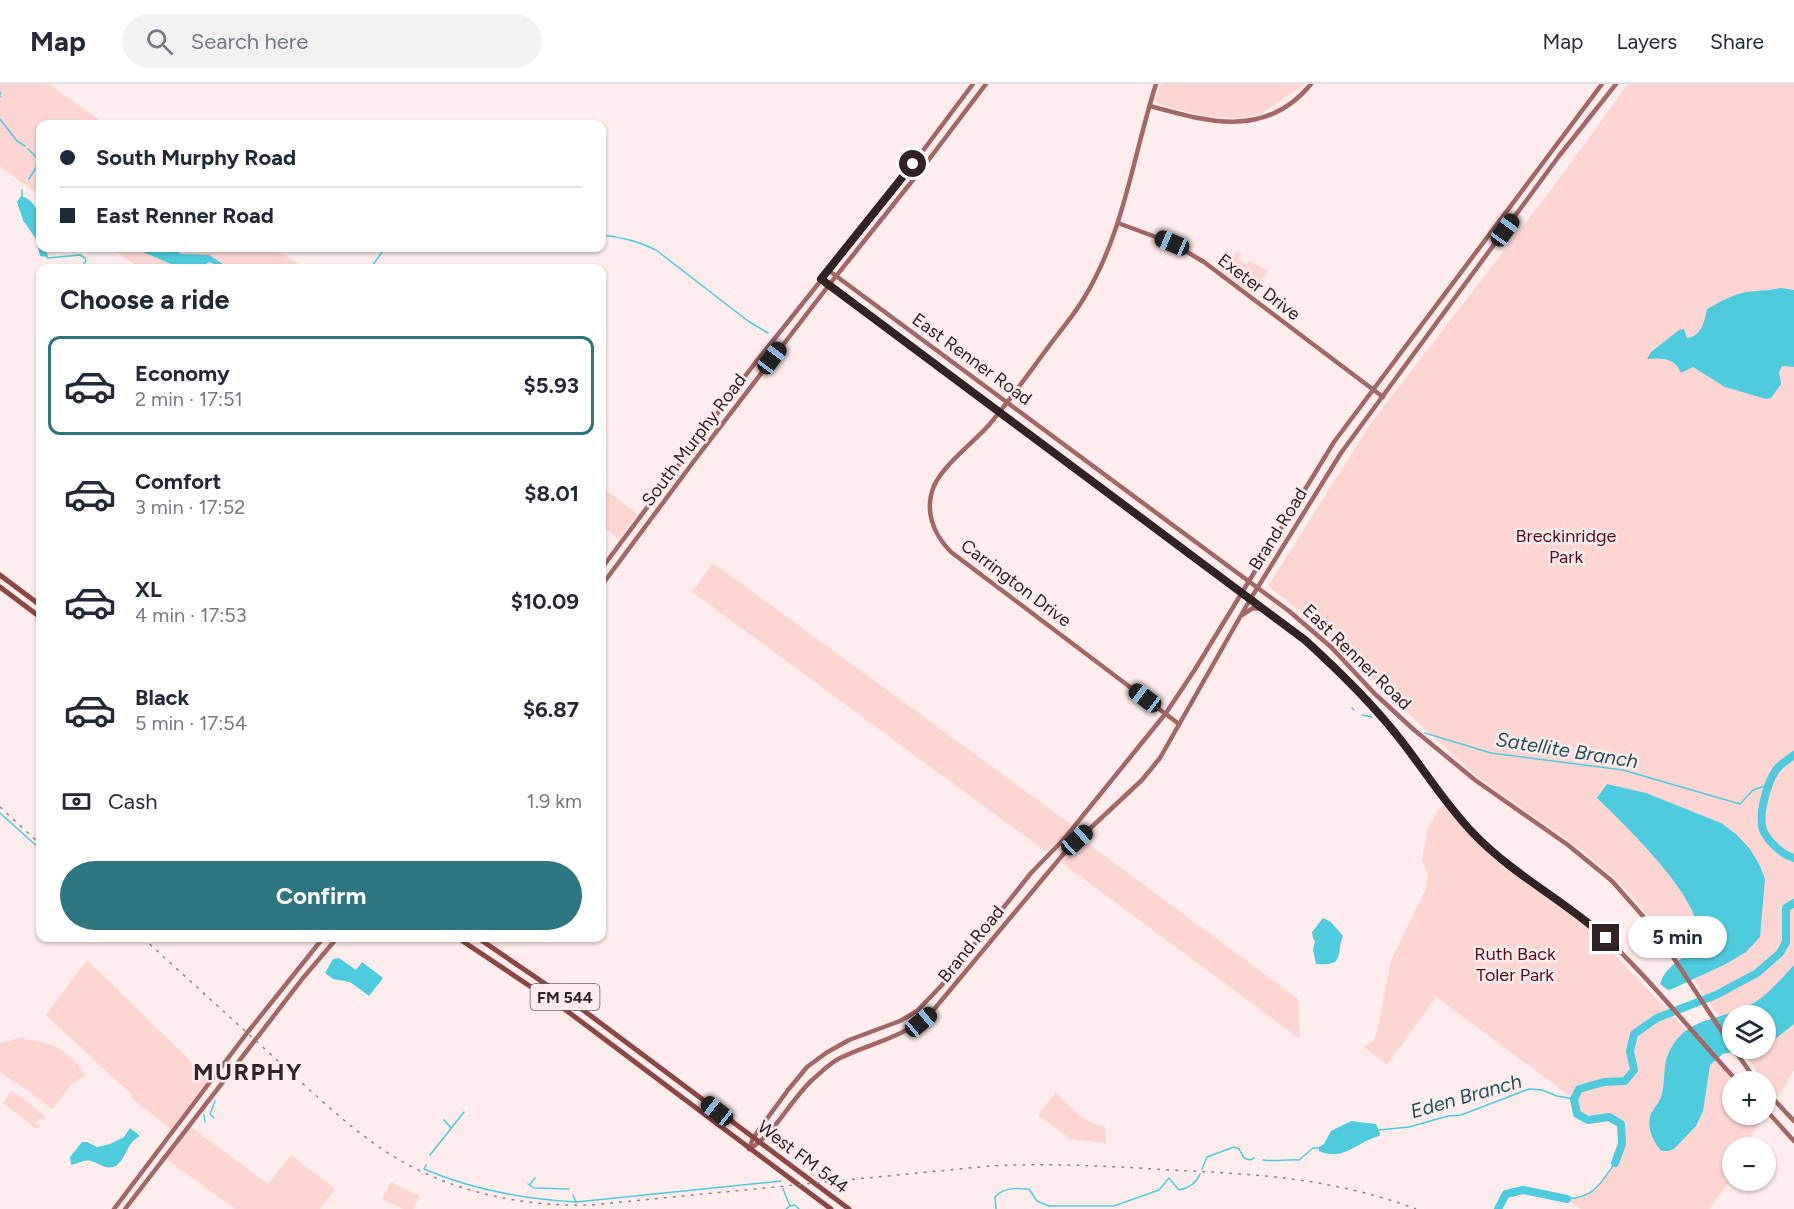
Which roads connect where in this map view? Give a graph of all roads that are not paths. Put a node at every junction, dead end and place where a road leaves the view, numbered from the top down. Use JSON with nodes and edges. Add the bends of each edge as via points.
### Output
{"nodes":[{"id":1,"x":973,"y":84,"type":"edge"},
{"id":2,"x":986,"y":84,"type":"edge"},
{"id":3,"x":1156,"y":84,"type":"edge"},
{"id":4,"x":1311,"y":84,"type":"edge"},
{"id":5,"x":1602,"y":84,"type":"edge"},
{"id":6,"x":1616,"y":84,"type":"edge"},
{"id":7,"x":1150,"y":106,"type":"junction"},
{"id":8,"x":1118,"y":224,"type":"junction"},
{"id":9,"x":828,"y":270,"type":"junction"},
{"id":10,"x":836,"y":276,"type":"junction"},
{"id":11,"x":821,"y":279,"type":"junction"},
{"id":12,"x":829,"y":285,"type":"junction"},
{"id":13,"x":1374,"y":390,"type":"junction"},
{"id":14,"x":1383,"y":397,"type":"junction"},
{"id":15,"x":1008,"y":402,"type":"junction"},
{"id":16,"x":999,"y":412,"type":"junction"},
{"id":17,"x":690,"y":449,"type":"junction"},
{"id":18,"x":698,"y":456,"type":"junction"},
{"id":19,"x":1309,"y":481,"type":"junction"},
{"id":20,"x":1320,"y":487,"type":"junction"},
{"id":21,"x":606,"y":563,"type":"edge"},
{"id":22,"x":0,"y":575,"type":"edge"},
{"id":23,"x":606,"y":580,"type":"edge"},
{"id":24,"x":1249,"y":581,"type":"junction"},
{"id":25,"x":0,"y":587,"type":"edge"},
{"id":26,"x":1257,"y":588,"type":"junction"},
{"id":27,"x":1242,"y":592,"type":"junction"},
{"id":28,"x":1251,"y":599,"type":"junction"},
{"id":29,"x":36,"y":602,"type":"edge"},
{"id":30,"x":1268,"y":612,"type":"junction"},
{"id":31,"x":36,"y":614,"type":"edge"},
{"id":32,"x":1240,"y":617,"type":"junction"},
{"id":33,"x":1166,"y":713,"type":"junction"},
{"id":34,"x":1179,"y":724,"type":"junction"},
{"id":35,"x":320,"y":942,"type":"edge"},
{"id":36,"x":334,"y":942,"type":"edge"},
{"id":37,"x":464,"y":942,"type":"edge"},
{"id":38,"x":484,"y":942,"type":"edge"},
{"id":39,"x":302,"y":963,"type":"junction"},
{"id":40,"x":516,"y":963,"type":"junction"},
{"id":41,"x":310,"y":969,"type":"junction"},
{"id":42,"x":510,"y":971,"type":"junction"},
{"id":43,"x":1722,"y":1031,"type":"edge"},
{"id":44,"x":614,"y":1033,"type":"junction"},
{"id":45,"x":607,"y":1042,"type":"junction"},
{"id":46,"x":1728,"y":1071,"type":"edge"},
{"id":47,"x":670,"y":1075,"type":"junction"},
{"id":48,"x":663,"y":1084,"type":"junction"},
{"id":49,"x":788,"y":1090,"type":"junction"},
{"id":50,"x":796,"y":1096,"type":"junction"},
{"id":51,"x":1776,"y":1102,"type":"edge"},
{"id":52,"x":1776,"y":1121,"type":"edge"},
{"id":53,"x":1794,"y":1121,"type":"edge"},
{"id":54,"x":753,"y":1138,"type":"junction"},
{"id":55,"x":1794,"y":1140,"type":"edge"},
{"id":56,"x":164,"y":1143,"type":"junction"},
{"id":57,"x":760,"y":1143,"type":"junction"},
{"id":58,"x":171,"y":1149,"type":"junction"},
{"id":59,"x":750,"y":1149,"type":"junction"},
{"id":60,"x":114,"y":1209,"type":"edge"},
{"id":61,"x":125,"y":1209,"type":"edge"},
{"id":62,"x":831,"y":1209,"type":"edge"},
{"id":63,"x":849,"y":1209,"type":"edge"}],
"edges":[{"from":1,"to":9,"type":"main road","name":"South Murphy Road"},
{"from":2,"to":10,"type":"main road","name":"South Murphy Road"},
{"from":3,"to":7,"type":"main road","name":"Carrington Drive"},
{"from":4,"to":7,"type":"main road","via":[[1279,111],[1244,122],[1212,122]]},
{"from":5,"to":13,"type":"main road","name":"Brand Road"},
{"from":6,"to":14,"type":"main road","name":"Brand Road"},
{"from":7,"to":8,"type":"main road","name":"Carrington Drive"},
{"from":8,"to":13,"type":"main road","name":"Exeter Drive","via":[[1172,243],[1204,262]]},
{"from":8,"to":15,"type":"main road","name":"Carrington Drive","via":[[1084,299]]},
{"from":9,"to":10,"type":"main road","name":"East Renner Road"},
{"from":9,"to":11,"type":"main road","name":"South Murphy Road"},
{"from":10,"to":12,"type":"main road","name":"South Murphy Road"},
{"from":10,"to":15,"type":"main road","name":"East Renner Road"},
{"from":11,"to":12,"type":"main road","name":"East Renner Road"},
{"from":11,"to":17,"type":"main road","name":"South Murphy Road"},
{"from":12,"to":16,"type":"main road","name":"East Renner Road"},
{"from":12,"to":18,"type":"main road","name":"South Murphy Road"},
{"from":13,"to":14,"type":"main road","name":"Exeter Drive"},
{"from":13,"to":19,"type":"main road","name":"Brand Road"},
{"from":14,"to":20,"type":"main road","name":"Brand Road"},
{"from":15,"to":16,"type":"main road","name":"Carrington Drive"},
{"from":15,"to":24,"type":"main road","name":"East Renner Road"},
{"from":16,"to":27,"type":"main road","name":"East Renner Road"},
{"from":16,"to":33,"type":"main road","name":"Carrington Drive","via":[[934,485],[929,505],[933,527],[951,552]]},
{"from":17,"to":18,"type":"main road"},
{"from":17,"to":21,"type":"main road","name":"South Murphy Road"},
{"from":18,"to":23,"type":"main road","name":"South Murphy Road"},
{"from":19,"to":20,"type":"main road"},
{"from":19,"to":24,"type":"main road","name":"Brand Road"},
{"from":20,"to":26,"type":"main road","name":"Brand Road"},
{"from":22,"to":29,"type":"main road"},
{"from":24,"to":26,"type":"main road","name":"East Renner Road"},
{"from":24,"to":27,"type":"main road","name":"Brand Road"},
{"from":25,"to":31,"type":"main road"},
{"from":26,"to":28,"type":"main road","name":"Brand Road"},
{"from":26,"to":43,"type":"main road","name":"East Renner Road","via":[[1312,630],[1374,693],[1439,750],[1599,869],[1656,931]]},
{"from":27,"to":28,"type":"main road","name":"East Renner Road"},
{"from":27,"to":33,"type":"main road","name":"Brand Road"},
{"from":28,"to":30,"type":"main road","name":"East Renner Road"},
{"from":28,"to":32,"type":"main road","name":"Brand Road"},
{"from":30,"to":32,"type":"main road","via":[[1253,608]]},
{"from":30,"to":46,"type":"main road","name":"East Renner Road","via":[[1341,672],[1482,843],[1594,928]]},
{"from":32,"to":34,"type":"main road","name":"Brand Road"},
{"from":33,"to":34,"type":"main road","name":"Carrington Drive"},
{"from":33,"to":49,"type":"main road","name":"Brand Road","via":[[917,1011],[826,1053],[807,1067]]},
{"from":34,"to":50,"type":"main road","name":"Brand Road","via":[[1142,780],[1066,851],[932,1013],[907,1032],[838,1059]]},
{"from":35,"to":39,"type":"main road"},
{"from":36,"to":41,"type":"main road"},
{"from":37,"to":42,"type":"main road","name":"West FM 544","number":"FM 544"},
{"from":38,"to":40,"type":"main road","name":"West FM 544","number":"FM 544"},
{"from":39,"to":41,"type":"main road"},
{"from":39,"to":56,"type":"main road"},
{"from":40,"to":42,"type":"main road"},
{"from":40,"to":44,"type":"main road","name":"West FM 544","number":"FM 544"},
{"from":41,"to":58,"type":"main road"},
{"from":42,"to":45,"type":"main road","name":"West FM 544","number":"FM 544"},
{"from":44,"to":45,"type":"main road"},
{"from":44,"to":47,"type":"main road","name":"West FM 544","number":"FM 544"},
{"from":45,"to":48,"type":"main road","name":"West FM 544","number":"FM 544"},
{"from":47,"to":48,"type":"main road"},
{"from":47,"to":54,"type":"main road","name":"West FM 544","number":"FM 544"},
{"from":48,"to":59,"type":"main road","name":"West FM 544","number":"FM 544"},
{"from":49,"to":50,"type":"main road"},
{"from":49,"to":54,"type":"main road","name":"Brand Road"},
{"from":50,"to":57,"type":"main road","name":"Brand Road"},
{"from":51,"to":53,"type":"main road"},
{"from":52,"to":55,"type":"main road"},
{"from":54,"to":57,"type":"main road","name":"West FM 544","number":"FM 544"},
{"from":54,"to":59,"type":"main road","name":"Brand Road"},
{"from":56,"to":58,"type":"main road"},
{"from":56,"to":60,"type":"main road"},
{"from":57,"to":59,"type":"main road","name":"Brand Road"},
{"from":57,"to":63,"type":"main road","name":"West FM 544","number":"FM 544"},
{"from":58,"to":61,"type":"main road"},
{"from":59,"to":62,"type":"main road","name":"West FM 544","number":"FM 544"}]}
